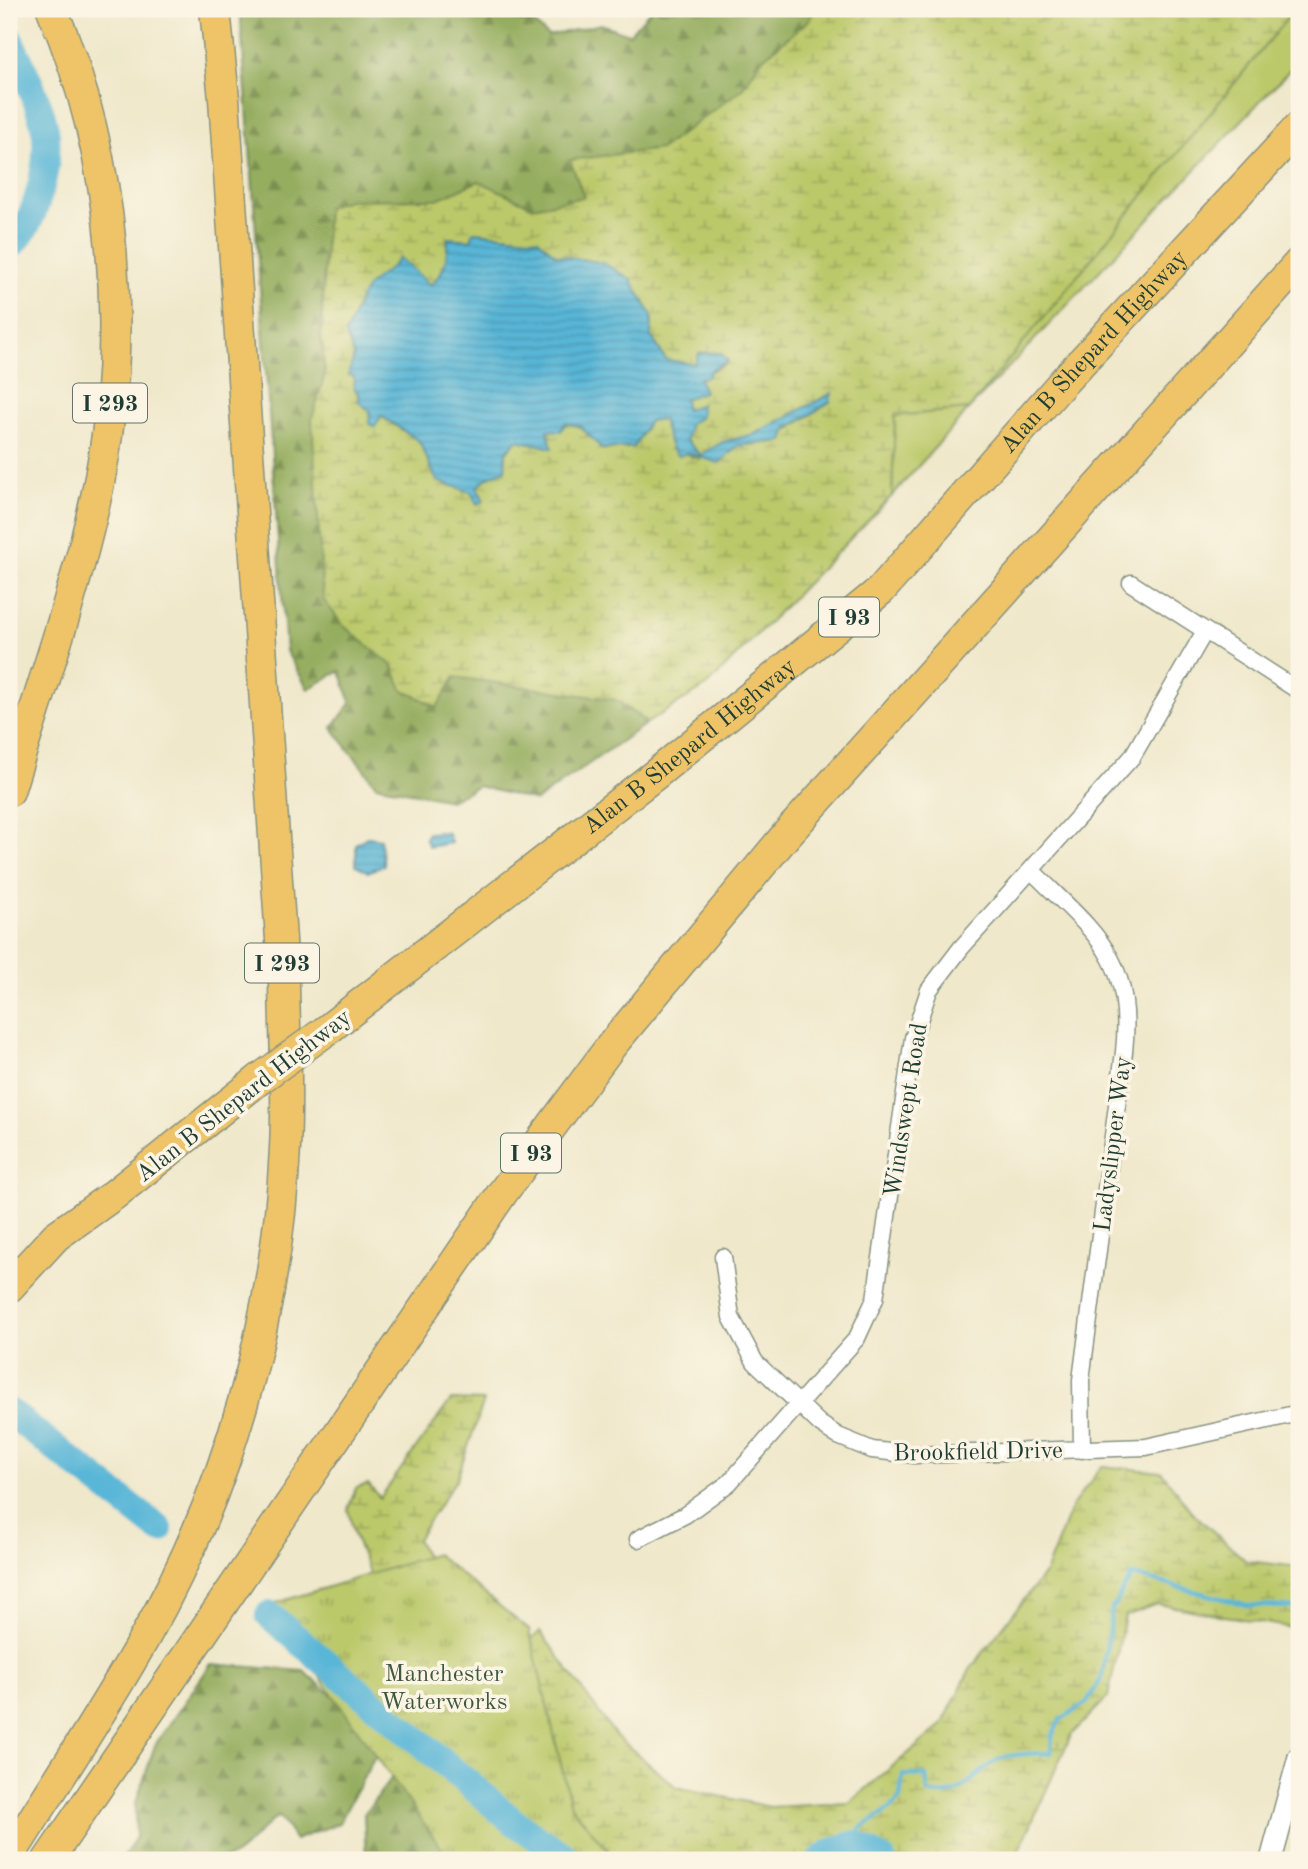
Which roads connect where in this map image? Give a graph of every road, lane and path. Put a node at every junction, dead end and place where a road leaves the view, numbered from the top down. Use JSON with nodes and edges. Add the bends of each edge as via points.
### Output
{"nodes":[{"id":1,"x":52,"y":9,"type":"edge"},
{"id":2,"x":215,"y":9,"type":"edge"},
{"id":3,"x":1299,"y":127,"type":"edge"},
{"id":4,"x":1299,"y":263,"type":"edge"},
{"id":5,"x":1131,"y":583,"type":"dead end"},
{"id":6,"x":1205,"y":631,"type":"junction"},
{"id":7,"x":1299,"y":691,"type":"edge"},
{"id":8,"x":9,"y":791,"type":"edge"},
{"id":9,"x":1031,"y":870,"type":"junction"},
{"id":10,"x":723,"y":1257,"type":"dead end"},
{"id":11,"x":9,"y":1287,"type":"edge"},
{"id":12,"x":799,"y":1405,"type":"junction"},
{"id":13,"x":1299,"y":1413,"type":"edge"},
{"id":14,"x":1083,"y":1450,"type":"junction"},
{"id":15,"x":638,"y":1539,"type":"dead end"},
{"id":16,"x":1299,"y":1757,"type":"edge"},
{"id":17,"x":9,"y":1857,"type":"edge"},
{"id":18,"x":48,"y":1860,"type":"edge"},
{"id":19,"x":1271,"y":1860,"type":"edge"}],
"edges":[{"from":1,"to":8,"type":"highway","number":"I 293","via":[[75,62],[107,222],[113,276],[112,386],[104,454],[84,548]]},
{"from":2,"to":17,"type":"highway","number":"I 293","via":[[284,984],[287,1094],[281,1203],[253,1365],[201,1521],[146,1636]]},
{"from":3,"to":11,"type":"highway","name":"Alan B Shepard Highway","number":"I 93","bridge":true,"via":[[1063,382],[881,590],[656,774],[115,1195],[56,1236]]},
{"from":4,"to":18,"type":"highway","number":"I 93","via":[[787,834],[611,1046],[495,1203]]},
{"from":5,"to":6,"type":"street"},
{"from":6,"to":7,"type":"street"},
{"from":6,"to":9,"type":"street","name":"Windswept Road","via":[[1132,757]]},
{"from":9,"to":12,"type":"street","name":"Windswept Road","via":[[929,990],[913,1038],[875,1300],[857,1338]]},
{"from":9,"to":14,"type":"street","name":"Ladyslipper Way","via":[[1102,944],[1126,1003],[1124,1052],[1081,1380]]},
{"from":10,"to":12,"type":"street","name":"Brookfield Drive","via":[[727,1301],[737,1333],[755,1362]]},
{"from":12,"to":14,"type":"street","name":"Brookfield Drive","via":[[838,1436],[894,1455]]},
{"from":12,"to":15,"type":"street","name":"Windswept Road","via":[[710,1499]]},
{"from":13,"to":14,"type":"street","name":"Brookfield Drive","via":[[1166,1443]]},
{"from":16,"to":19,"type":"street"}]}
